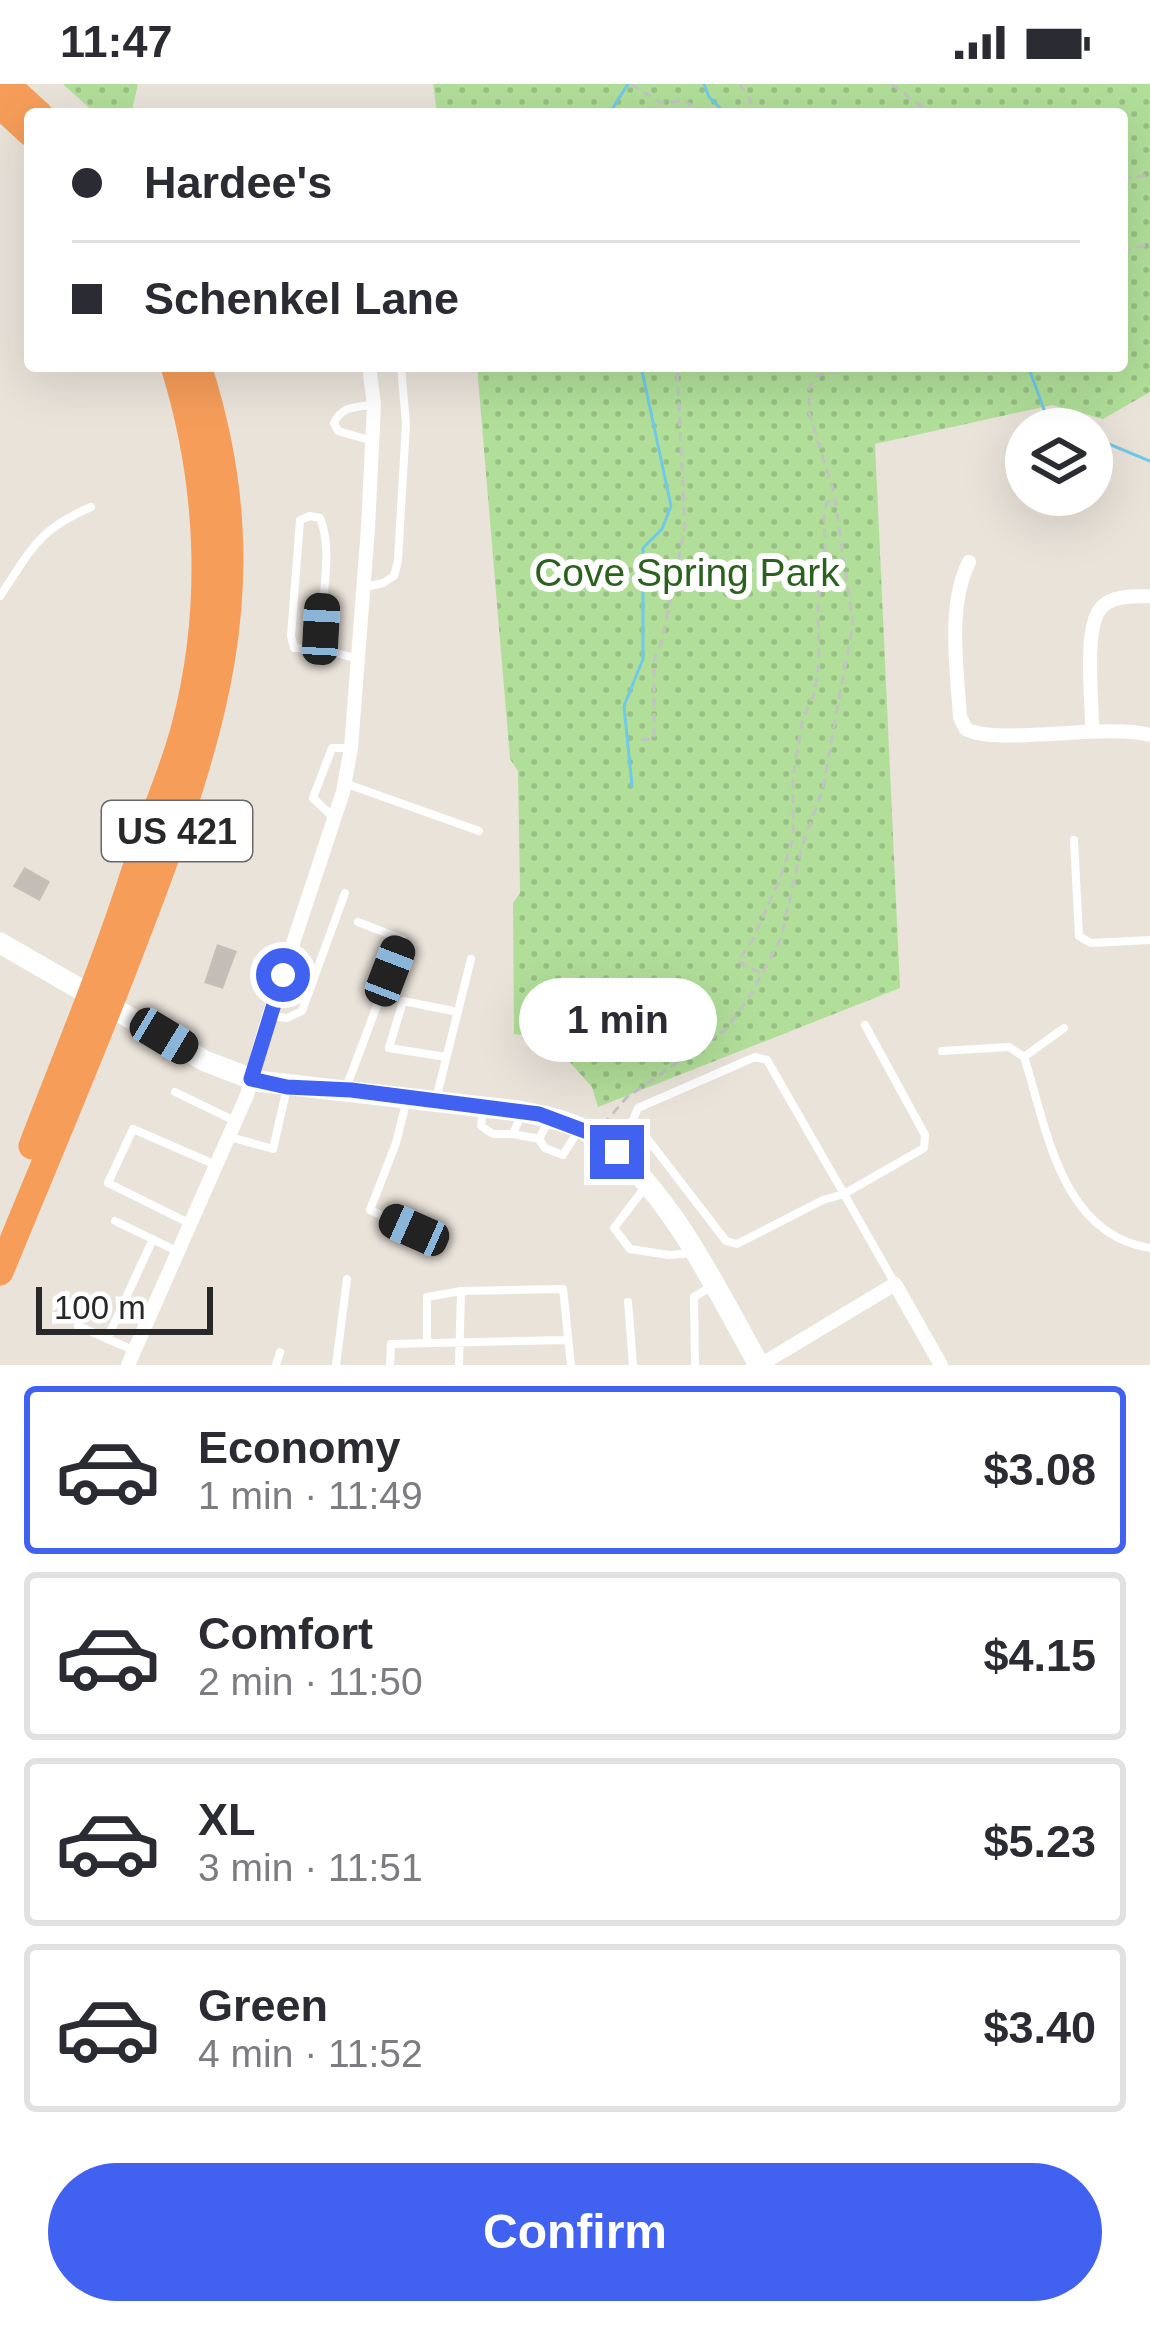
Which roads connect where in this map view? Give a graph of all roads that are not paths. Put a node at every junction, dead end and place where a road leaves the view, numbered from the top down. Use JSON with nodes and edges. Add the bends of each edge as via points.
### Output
{"nodes":[{"id":1,"x":6,"y":84,"type":"edge"},
{"id":2,"x":0,"y":105,"type":"edge"},
{"id":3,"x":32,"y":108,"type":"edge"},
{"id":4,"x":24,"y":127,"type":"edge"},
{"id":5,"x":176,"y":372,"type":"edge"},
{"id":6,"x":199,"y":372,"type":"edge"},
{"id":7,"x":370,"y":372,"type":"edge"},
{"id":8,"x":402,"y":372,"type":"edge"},
{"id":9,"x":374,"y":405,"type":"junction"},
{"id":10,"x":373,"y":441,"type":"junction"},
{"id":11,"x":91,"y":507,"type":"dead end"},
{"id":12,"x":969,"y":562,"type":"dead end"},
{"id":13,"x":363,"y":587,"type":"junction"},
{"id":14,"x":0,"y":596,"type":"edge"},
{"id":15,"x":1150,"y":596,"type":"edge"},
{"id":16,"x":324,"y":649,"type":"junction"},
{"id":17,"x":358,"y":660,"type":"junction"},
{"id":18,"x":1092,"y":730,"type":"junction"},
{"id":19,"x":1150,"y":735,"type":"edge"},
{"id":20,"x":351,"y":748,"type":"junction"},
{"id":21,"x":345,"y":784,"type":"junction"},
{"id":22,"x":335,"y":818,"type":"junction"},
{"id":23,"x":479,"y":831,"type":"dead end"},
{"id":24,"x":1074,"y":840,"type":"dead end"},
{"id":25,"x":346,"y":893,"type":"dead end"},
{"id":26,"x":358,"y":922,"type":"dead end"},
{"id":27,"x":1150,"y":940,"type":"edge"},
{"id":28,"x":0,"y":943,"type":"edge"},
{"id":29,"x":471,"y":959,"type":"dead end"},
{"id":30,"x":99,"y":1000,"type":"junction"},
{"id":31,"x":458,"y":1012,"type":"junction"},
{"id":32,"x":269,"y":1015,"type":"junction"},
{"id":33,"x":865,"y":1025,"type":"dead end"},
{"id":34,"x":1064,"y":1028,"type":"dead end"},
{"id":35,"x":942,"y":1051,"type":"dead end"},
{"id":36,"x":446,"y":1057,"type":"junction"},
{"id":37,"x":1024,"y":1057,"type":"junction"},
{"id":38,"x":251,"y":1079,"type":"junction"},
{"id":39,"x":287,"y":1087,"type":"junction"},
{"id":40,"x":346,"y":1089,"type":"junction"},
{"id":41,"x":176,"y":1092,"type":"dead end"},
{"id":42,"x":407,"y":1097,"type":"junction"},
{"id":43,"x":435,"y":1101,"type":"junction"},
{"id":44,"x":483,"y":1106,"type":"junction"},
{"id":45,"x":522,"y":1111,"type":"junction"},
{"id":46,"x":550,"y":1118,"type":"junction"},
{"id":47,"x":236,"y":1121,"type":"junction"},
{"id":48,"x":587,"y":1132,"type":"junction"},
{"id":49,"x":512,"y":1133,"type":"junction"},
{"id":50,"x":230,"y":1137,"type":"junction"},
{"id":51,"x":539,"y":1139,"type":"junction"},
{"id":52,"x":217,"y":1165,"type":"junction"},
{"id":53,"x":647,"y":1185,"type":"junction"},
{"id":54,"x":844,"y":1194,"type":"junction"},
{"id":55,"x":116,"y":1221,"type":"dead end"},
{"id":56,"x":191,"y":1224,"type":"junction"},
{"id":57,"x":0,"y":1226,"type":"edge"},
{"id":58,"x":414,"y":1230,"type":"dead end"},
{"id":59,"x":153,"y":1239,"type":"junction"},
{"id":60,"x":1150,"y":1249,"type":"edge"},
{"id":61,"x":178,"y":1251,"type":"junction"},
{"id":62,"x":693,"y":1252,"type":"junction"},
{"id":63,"x":0,"y":1272,"type":"edge"},
{"id":64,"x":346,"y":1279,"type":"dead end"},
{"id":65,"x":895,"y":1284,"type":"junction"},
{"id":66,"x":713,"y":1285,"type":"junction"},
{"id":67,"x":461,"y":1291,"type":"junction"},
{"id":68,"x":628,"y":1302,"type":"dead end"},
{"id":69,"x":78,"y":1326,"type":"dead end"},
{"id":70,"x":107,"y":1339,"type":"junction"},
{"id":71,"x":568,"y":1340,"type":"junction"},
{"id":72,"x":427,"y":1342,"type":"junction"},
{"id":73,"x":459,"y":1342,"type":"junction"},
{"id":74,"x":280,"y":1352,"type":"dead end"},
{"id":75,"x":131,"y":1358,"type":"edge"},
{"id":76,"x":276,"y":1365,"type":"edge"},
{"id":77,"x":336,"y":1365,"type":"edge"},
{"id":78,"x":391,"y":1365,"type":"edge"},
{"id":79,"x":459,"y":1365,"type":"edge"},
{"id":80,"x":571,"y":1365,"type":"edge"},
{"id":81,"x":633,"y":1365,"type":"edge"},
{"id":82,"x":695,"y":1365,"type":"edge"},
{"id":83,"x":759,"y":1365,"type":"edge"},
{"id":84,"x":941,"y":1365,"type":"edge"}],
"edges":[{"from":1,"to":3,"type":"highway"},
{"from":2,"to":4,"type":"highway"},
{"from":5,"to":30,"type":"highway","number":"US 421","via":[[201,488],[198,660],[172,771]]},
{"from":6,"to":30,"type":"highway","number":"US 421","via":[[225,486],[224,656],[185,811]]},
{"from":7,"to":9,"type":"street"},
{"from":8,"to":13,"type":"lane","via":[[398,560],[394,577]]},
{"from":9,"to":10,"type":"street"},
{"from":9,"to":10,"type":"lane","via":[[350,408],[334,423]]},
{"from":10,"to":13,"type":"street"},
{"from":11,"to":14,"type":"lane","via":[[38,537]]},
{"from":12,"to":18,"type":"street","via":[[957,605],[964,726],[989,734]]},
{"from":13,"to":17,"type":"street"},
{"from":15,"to":18,"type":"street","via":[[1106,603],[1095,618]]},
{"from":16,"to":16,"type":"lane","via":[[327,537],[320,518],[310,516],[300,520],[291,636],[294,648]]},
{"from":16,"to":17,"type":"lane"},
{"from":17,"to":20,"type":"street"},
{"from":18,"to":19,"type":"street"},
{"from":20,"to":21,"type":"street"},
{"from":20,"to":22,"type":"lane","via":[[332,748],[314,798]]},
{"from":21,"to":22,"type":"street"},
{"from":21,"to":23,"type":"lane"},
{"from":22,"to":32,"type":"street"},
{"from":24,"to":27,"type":"lane","via":[[1079,936],[1091,943]]},
{"from":25,"to":32,"type":"lane","via":[[302,1011]]},
{"from":26,"to":40,"type":"lane","via":[[402,938]]},
{"from":28,"to":30,"type":"street"},
{"from":29,"to":31,"type":"lane"},
{"from":30,"to":38,"type":"street"},
{"from":30,"to":57,"type":"highway","number":"US 421"},
{"from":30,"to":63,"type":"highway","number":"US 421"},
{"from":31,"to":36,"type":"lane"},
{"from":31,"to":36,"type":"lane","via":[[404,1001],[389,1048]]},
{"from":32,"to":38,"type":"street"},
{"from":33,"to":54,"type":"lane","via":[[925,1136],[924,1148]]},
{"from":34,"to":37,"type":"lane"},
{"from":35,"to":37,"type":"lane","via":[[1009,1047]]},
{"from":36,"to":43,"type":"lane"},
{"from":37,"to":60,"type":"lane","via":[[1067,1190],[1087,1217]]},
{"from":38,"to":39,"type":"street"},
{"from":38,"to":47,"type":"street"},
{"from":39,"to":40,"type":"street"},
{"from":39,"to":50,"type":"lane","via":[[273,1149]]},
{"from":40,"to":42,"type":"street"},
{"from":41,"to":47,"type":"lane"},
{"from":42,"to":43,"type":"street"},
{"from":42,"to":58,"type":"lane","via":[[370,1210]]},
{"from":43,"to":44,"type":"street"},
{"from":44,"to":45,"type":"street"},
{"from":44,"to":49,"type":"lane","via":[[482,1126]]},
{"from":45,"to":46,"type":"street"},
{"from":45,"to":49,"type":"lane"},
{"from":46,"to":48,"type":"street"},
{"from":46,"to":51,"type":"lane"},
{"from":47,"to":50,"type":"street"},
{"from":48,"to":51,"type":"lane","via":[[563,1155]]},
{"from":48,"to":53,"type":"street"},
{"from":49,"to":51,"type":"lane"},
{"from":50,"to":52,"type":"street"},
{"from":52,"to":56,"type":"street"},
{"from":52,"to":56,"type":"lane","via":[[133,1129],[108,1183]]},
{"from":53,"to":62,"type":"street"},
{"from":53,"to":62,"type":"lane","via":[[614,1228],[630,1249]]},
{"from":54,"to":54,"type":"lane","via":[[766,1060],[754,1057],[638,1108],[633,1120],[726,1241],[737,1244]]},
{"from":54,"to":65,"type":"lane"},
{"from":55,"to":59,"type":"lane"},
{"from":56,"to":61,"type":"street"},
{"from":59,"to":61,"type":"lane"},
{"from":59,"to":70,"type":"lane"},
{"from":61,"to":75,"type":"street"},
{"from":62,"to":66,"type":"street"},
{"from":64,"to":77,"type":"lane"},
{"from":65,"to":83,"type":"street"},
{"from":65,"to":84,"type":"street"},
{"from":66,"to":82,"type":"lane","via":[[694,1297]]},
{"from":66,"to":83,"type":"street"},
{"from":67,"to":71,"type":"lane","via":[[563,1288]]},
{"from":67,"to":72,"type":"lane","via":[[427,1298]]},
{"from":67,"to":73,"type":"lane"},
{"from":68,"to":81,"type":"lane"},
{"from":69,"to":70,"type":"lane"},
{"from":70,"to":75,"type":"lane"},
{"from":71,"to":73,"type":"lane"},
{"from":71,"to":80,"type":"lane"},
{"from":72,"to":73,"type":"lane"},
{"from":72,"to":78,"type":"lane","via":[[391,1345]]},
{"from":73,"to":79,"type":"lane"},
{"from":74,"to":76,"type":"lane"}]}
